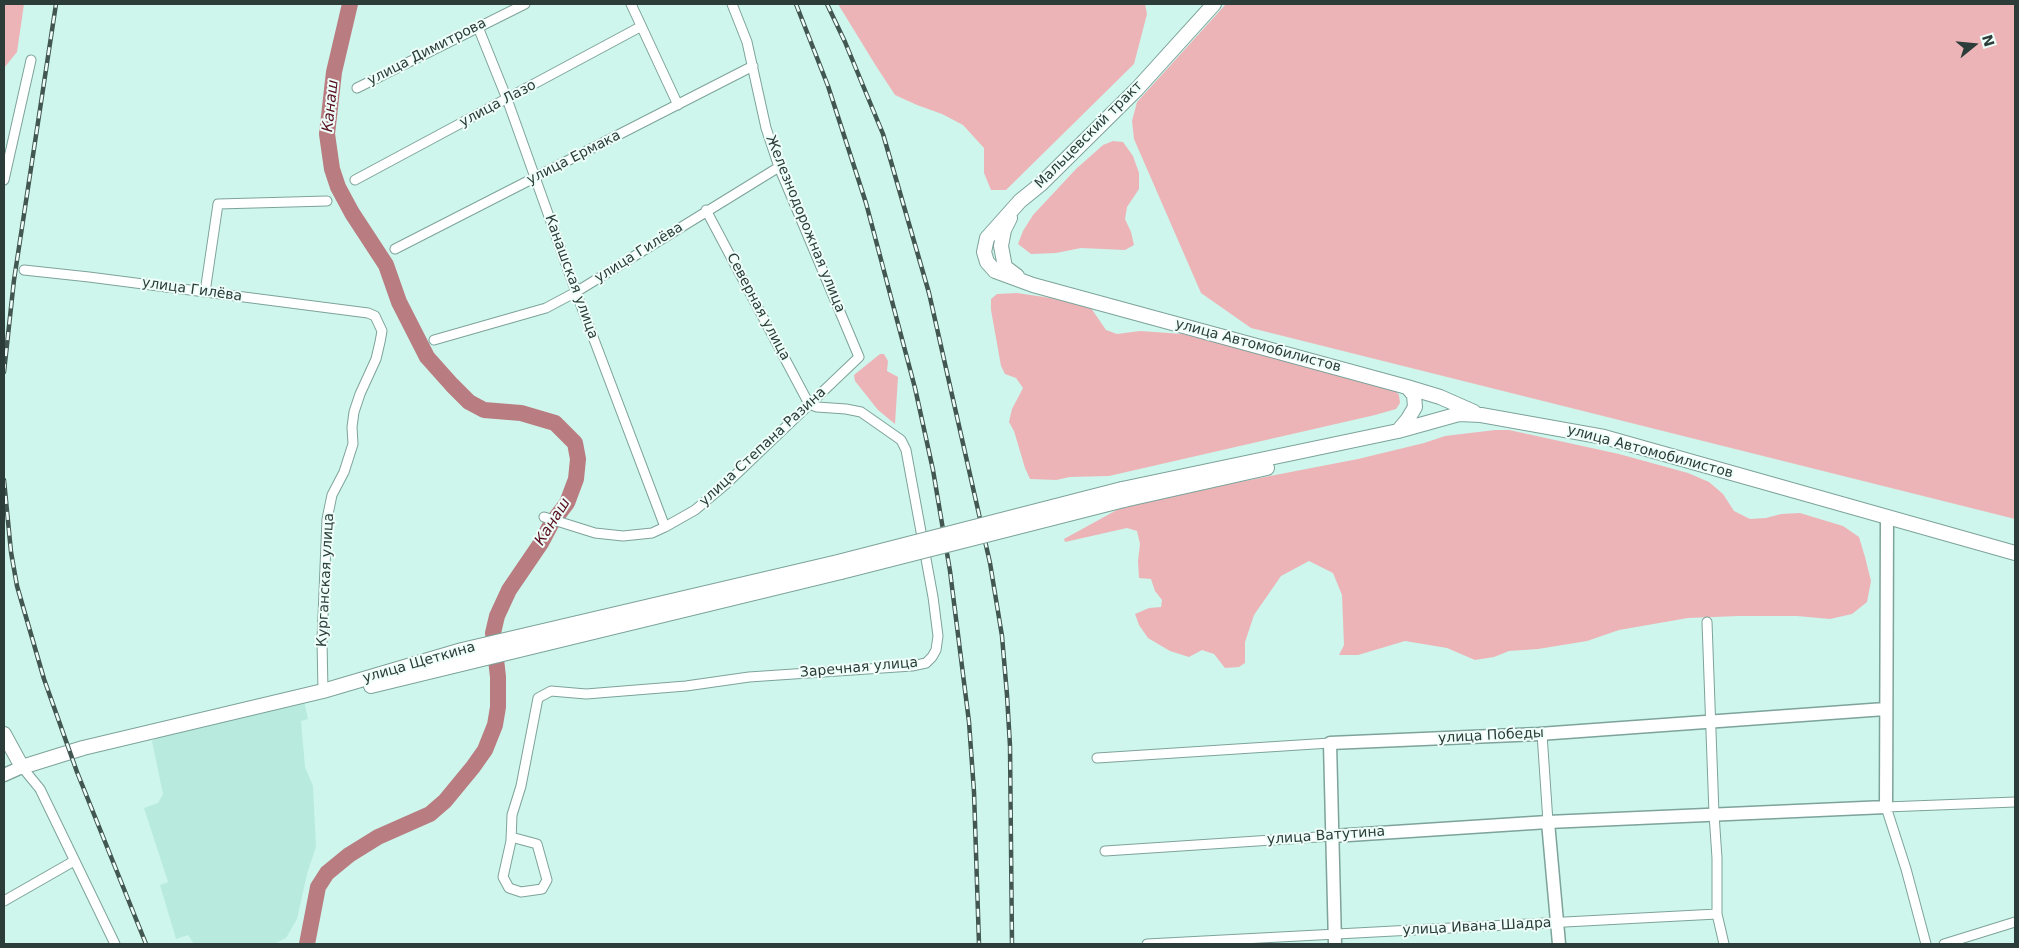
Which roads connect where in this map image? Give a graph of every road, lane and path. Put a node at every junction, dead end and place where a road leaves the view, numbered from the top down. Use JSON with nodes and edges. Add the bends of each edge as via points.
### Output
{"nodes":[{"id":1,"x":525,"y":4,"type":"edge"},
{"id":2,"x":631,"y":4,"type":"edge"},
{"id":3,"x":732,"y":4,"type":"edge"},
{"id":4,"x":1214,"y":4,"type":"edge"},
{"id":5,"x":478,"y":27,"type":"junction"},
{"id":6,"x":640,"y":27,"type":"junction"},
{"id":7,"x":30,"y":60,"type":"dead end"},
{"id":8,"x":753,"y":66,"type":"junction"},
{"id":9,"x":357,"y":88,"type":"dead end"},
{"id":10,"x":507,"y":99,"type":"junction"},
{"id":11,"x":678,"y":105,"type":"junction"},
{"id":12,"x":779,"y":167,"type":"junction"},
{"id":13,"x":535,"y":177,"type":"junction"},
{"id":14,"x":4,"y":180,"type":"edge"},
{"id":15,"x":355,"y":180,"type":"dead end"},
{"id":16,"x":327,"y":201,"type":"dead end"},
{"id":17,"x":706,"y":210,"type":"junction"},
{"id":18,"x":395,"y":249,"type":"dead end"},
{"id":19,"x":997,"y":266,"type":"joint"},
{"id":20,"x":24,"y":270,"type":"dead end"},
{"id":21,"x":205,"y":292,"type":"junction"},
{"id":22,"x":576,"y":292,"type":"junction"},
{"id":23,"x":359,"y":312,"type":"joint"},
{"id":24,"x":434,"y":340,"type":"dead end"},
{"id":25,"x":859,"y":357,"type":"joint"},
{"id":26,"x":1407,"y":387,"type":"junction"},
{"id":27,"x":809,"y":404,"type":"junction"},
{"id":28,"x":1481,"y":415,"type":"junction"},
{"id":29,"x":1398,"y":431,"type":"junction"},
{"id":30,"x":1123,"y":495,"type":"junction"},
{"id":31,"x":544,"y":518,"type":"dead end"},
{"id":32,"x":1887,"y":518,"type":"junction"},
{"id":33,"x":665,"y":527,"type":"junction"},
{"id":34,"x":2015,"y":554,"type":"edge"},
{"id":35,"x":840,"y":567,"type":"junction"},
{"id":36,"x":1707,"y":622,"type":"dead end"},
{"id":37,"x":323,"y":691,"type":"junction"},
{"id":38,"x":1885,"y":709,"type":"junction"},
{"id":39,"x":1711,"y":721,"type":"junction"},
{"id":40,"x":4,"y":734,"type":"edge"},
{"id":41,"x":1542,"y":734,"type":"junction"},
{"id":42,"x":1330,"y":744,"type":"junction"},
{"id":43,"x":1097,"y":758,"type":"dead end"},
{"id":44,"x":22,"y":766,"type":"junction"},
{"id":45,"x":4,"y":775,"type":"edge"},
{"id":46,"x":2015,"y":802,"type":"edge"},
{"id":47,"x":1886,"y":807,"type":"junction"},
{"id":48,"x":1714,"y":814,"type":"junction"},
{"id":49,"x":1548,"y":822,"type":"junction"},
{"id":50,"x":1333,"y":836,"type":"junction"},
{"id":51,"x":511,"y":837,"type":"junction"},
{"id":52,"x":1105,"y":851,"type":"dead end"},
{"id":53,"x":74,"y":860,"type":"junction"},
{"id":54,"x":4,"y":901,"type":"edge"},
{"id":55,"x":1717,"y":914,"type":"junction"},
{"id":56,"x":2015,"y":922,"type":"edge"},
{"id":57,"x":1557,"y":923,"type":"junction"},
{"id":58,"x":1335,"y":939,"type":"edge"},
{"id":59,"x":115,"y":944,"type":"edge"},
{"id":60,"x":1147,"y":944,"type":"edge"},
{"id":61,"x":1559,"y":944,"type":"edge"},
{"id":62,"x":1724,"y":944,"type":"edge"},
{"id":63,"x":1926,"y":944,"type":"edge"},
{"id":64,"x":1944,"y":944,"type":"edge"}],
"edges":[{"from":1,"to":5,"type":"street","name":"улица Димитрова"},
{"from":2,"to":6,"type":"street"},
{"from":3,"to":8,"type":"street","name":"Железнодорожная улица"},
{"from":4,"to":19,"type":"main road","name":"Мальцевский тракт","via":[[1137,89],[1020,201],[1000,229]]},
{"from":5,"to":9,"type":"street","name":"улица Димитрова"},
{"from":5,"to":10,"type":"street","name":"Канашская улица"},
{"from":6,"to":10,"type":"street","name":"улица Лазо"},
{"from":6,"to":11,"type":"street"},
{"from":7,"to":14,"type":"street"},
{"from":8,"to":11,"type":"street","name":"улица Ермака"},
{"from":8,"to":12,"type":"street","name":"Железнодорожная улица","via":[[766,128]]},
{"from":10,"to":13,"type":"street","name":"Канашская улица"},
{"from":10,"to":15,"type":"street","name":"улица Лазо"},
{"from":11,"to":13,"type":"street","name":"улица Ермака"},
{"from":12,"to":17,"type":"street","name":"улица Гилёва"},
{"from":12,"to":25,"type":"street","name":"Железнодорожная улица"},
{"from":13,"to":18,"type":"street","name":"улица Ермака"},
{"from":13,"to":22,"type":"street","name":"Канашская улица"},
{"from":16,"to":21,"type":"street","via":[[218,204]]},
{"from":17,"to":22,"type":"street","name":"улица Гилёва"},
{"from":17,"to":27,"type":"street","name":"Северная улица"},
{"from":19,"to":26,"type":"main road","name":"улица Автомобилистов","via":[[1005,267],[1033,285]]},
{"from":20,"to":21,"type":"street","name":"улица Гилёва"},
{"from":21,"to":23,"type":"street","name":"улица Гилёва"},
{"from":22,"to":24,"type":"street","name":"улица Гилёва","via":[[546,308]]},
{"from":22,"to":33,"type":"street","name":"Канашская улица"},
{"from":23,"to":37,"type":"street","name":"Курганская улица","via":[[375,316],[382,331],[376,359],[354,412],[352,444],[344,472],[332,496],[327,519]]},
{"from":25,"to":27,"type":"street","name":"улица Степана Разина"},
{"from":26,"to":28,"type":"main road","name":"улица Автомобилистов"},
{"from":26,"to":29,"type":"main road","via":[[1414,395],[1415,407]]},
{"from":27,"to":33,"type":"street","name":"улица Степана Разина","via":[[726,484],[695,510]]},
{"from":27,"to":51,"type":"street","name":"Заречная улица","via":[[861,412],[901,440],[906,450],[938,636],[932,657],[926,663],[912,666],[750,677],[586,694],[551,691],[538,698],[522,786],[512,815]]},
{"from":28,"to":29,"type":"main road","name":"улица Автомобилистов","via":[[1459,414]]},
{"from":28,"to":30,"type":"main road","via":[[1402,438]]},
{"from":28,"to":32,"type":"main road","name":"улица Автомобилистов","via":[[1604,437]]},
{"from":29,"to":30,"type":"main road","name":"улица Автомобилистов"},
{"from":30,"to":35,"type":"main road","bridge":true},
{"from":31,"to":33,"type":"street","name":"улица Степана Разина","via":[[595,533],[623,536],[652,533]]},
{"from":32,"to":34,"type":"main road","name":"улица Автомобилистов"},
{"from":32,"to":38,"type":"street"},
{"from":35,"to":37,"type":"main road","name":"улица Щеткина","via":[[462,650]]},
{"from":35,"to":37,"type":"main road","via":[[528,649],[330,696]]},
{"from":36,"to":39,"type":"street"},
{"from":37,"to":44,"type":"main road","name":"улица Щеткина","via":[[83,748]]},
{"from":38,"to":39,"type":"street","name":"улица Победы"},
{"from":38,"to":47,"type":"street"},
{"from":39,"to":41,"type":"street","name":"улица Победы"},
{"from":39,"to":48,"type":"street"},
{"from":40,"to":44,"type":"main road"},
{"from":41,"to":42,"type":"street","name":"улица Победы"},
{"from":41,"to":49,"type":"street"},
{"from":42,"to":43,"type":"street","name":"улица Победы"},
{"from":42,"to":50,"type":"street"},
{"from":44,"to":45,"type":"street","name":"улица Щеткина"},
{"from":44,"to":53,"type":"street","via":[[40,789]]},
{"from":46,"to":47,"type":"street"},
{"from":47,"to":48,"type":"street","name":"улица Ватутина"},
{"from":47,"to":63,"type":"street"},
{"from":48,"to":49,"type":"street","name":"улица Ватутина"},
{"from":48,"to":55,"type":"street"},
{"from":49,"to":50,"type":"street","name":"улица Ватутина"},
{"from":49,"to":57,"type":"street"},
{"from":50,"to":52,"type":"street","name":"улица Ватутина"},
{"from":50,"to":58,"type":"street"},
{"from":51,"to":51,"type":"street","via":[[503,877],[509,888],[521,892],[542,889],[547,880],[537,844]]},
{"from":53,"to":54,"type":"street"},
{"from":53,"to":59,"type":"street"},
{"from":55,"to":57,"type":"street","name":"улица Ивана Шадра"},
{"from":55,"to":62,"type":"street"},
{"from":56,"to":64,"type":"street"},
{"from":57,"to":58,"type":"street","name":"улица Ивана Шадра"},
{"from":57,"to":61,"type":"street"},
{"from":58,"to":60,"type":"street","name":"улица Ивана Шадра"}]}
